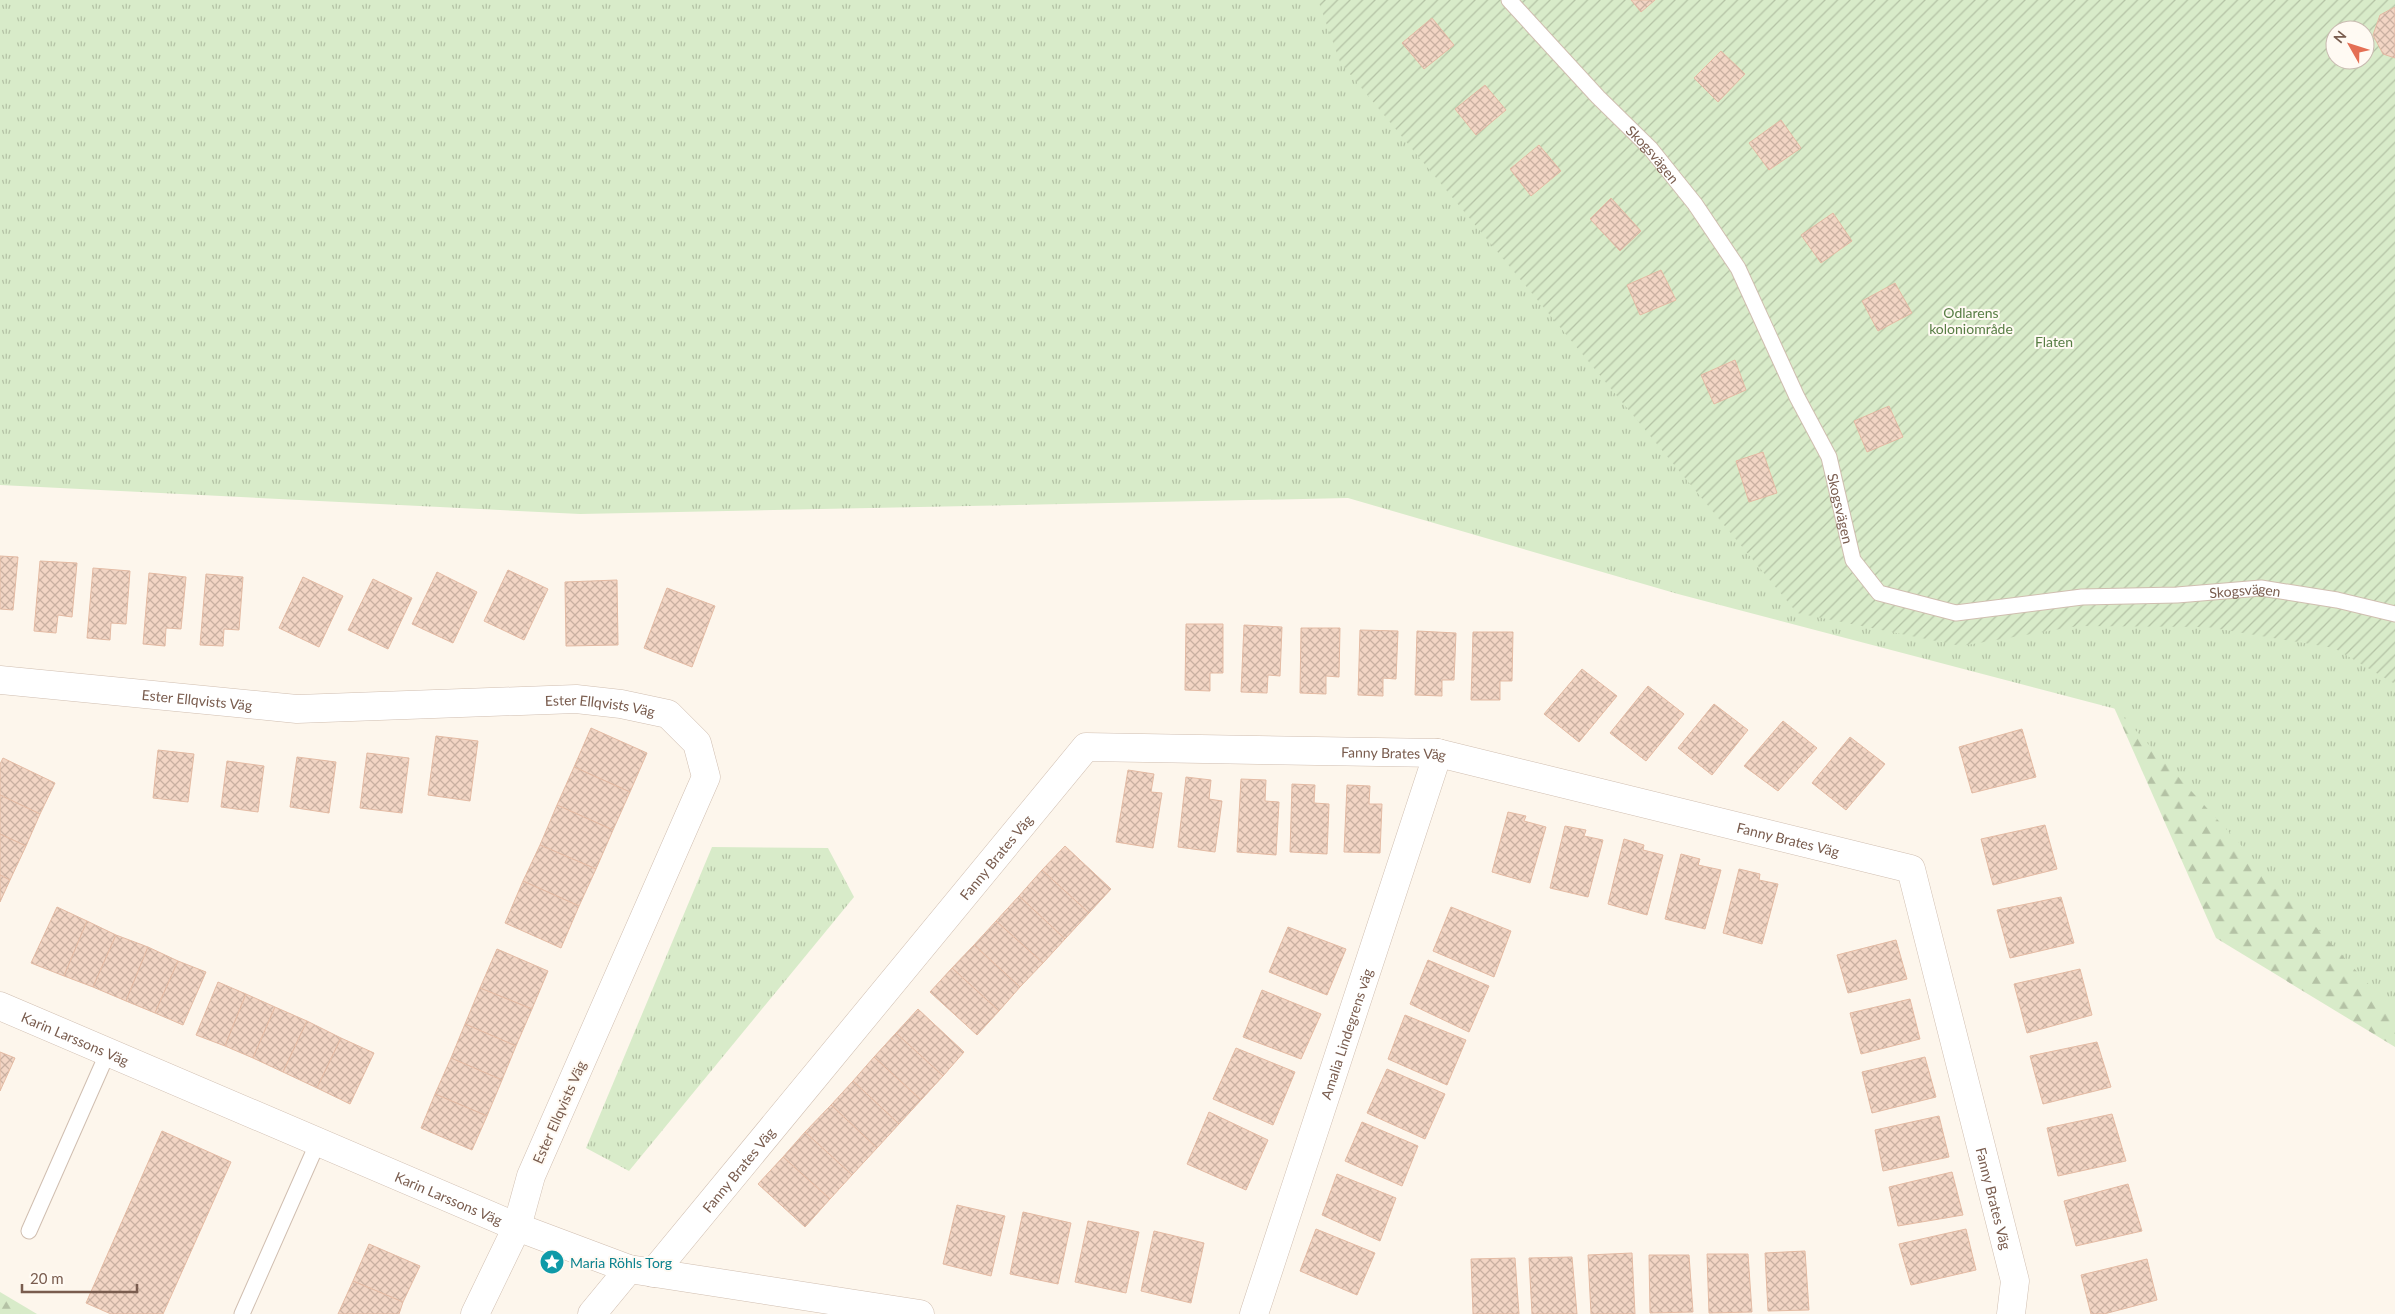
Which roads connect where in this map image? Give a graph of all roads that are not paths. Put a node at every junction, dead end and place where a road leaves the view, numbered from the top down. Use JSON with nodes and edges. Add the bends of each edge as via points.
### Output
{"nodes":[{"id":1,"x":1509,"y":0,"type":"edge"},
{"id":2,"x":2395,"y":614,"type":"edge"},
{"id":3,"x":0,"y":680,"type":"edge"},
{"id":4,"x":1438,"y":753,"type":"junction"},
{"id":5,"x":0,"y":1006,"type":"edge"},
{"id":6,"x":108,"y":1052,"type":"junction"},
{"id":7,"x":318,"y":1142,"type":"junction"},
{"id":8,"x":517,"y":1227,"type":"junction"},
{"id":9,"x":29,"y":1232,"type":"dead end"},
{"id":10,"x":641,"y":1271,"type":"junction"},
{"id":11,"x":242,"y":1314,"type":"edge"},
{"id":12,"x":476,"y":1314,"type":"edge"},
{"id":13,"x":592,"y":1314,"type":"edge"},
{"id":14,"x":920,"y":1314,"type":"edge"},
{"id":15,"x":1254,"y":1314,"type":"edge"},
{"id":16,"x":2011,"y":1314,"type":"edge"}],
"edges":[{"from":1,"to":2,"type":"lane","name":"Skogsvägen","via":[[1650,148],[1695,204],[1738,268],[1797,397],[1829,457],[1853,560],[1879,593],[1956,612],[2082,597],[2177,595],[2261,588],[2337,600]]},
{"from":3,"to":8,"type":"street","name":"Ester Ellqvists Väg","via":[[296,709],[576,699],[668,714],[697,743],[706,777],[531,1176]]},
{"from":4,"to":10,"type":"street","name":"Fanny Brates Väg","via":[[1086,747]]},
{"from":4,"to":15,"type":"street","name":"Amalia Lindegrens väg"},
{"from":4,"to":16,"type":"street","name":"Fanny Brates Väg","via":[[1911,869],[2015,1281]]},
{"from":5,"to":6,"type":"street","name":"Karin Larssons Väg"},
{"from":6,"to":7,"type":"street","name":"Karin Larssons Väg"},
{"from":6,"to":9,"type":"lane"},
{"from":7,"to":8,"type":"street","name":"Karin Larssons Väg"},
{"from":7,"to":11,"type":"lane"},
{"from":8,"to":10,"type":"street","name":"Karin Larssons Väg"},
{"from":8,"to":12,"type":"street"},
{"from":10,"to":13,"type":"street"},
{"from":10,"to":14,"type":"street","name":"Karin Larssons Väg"}]}
